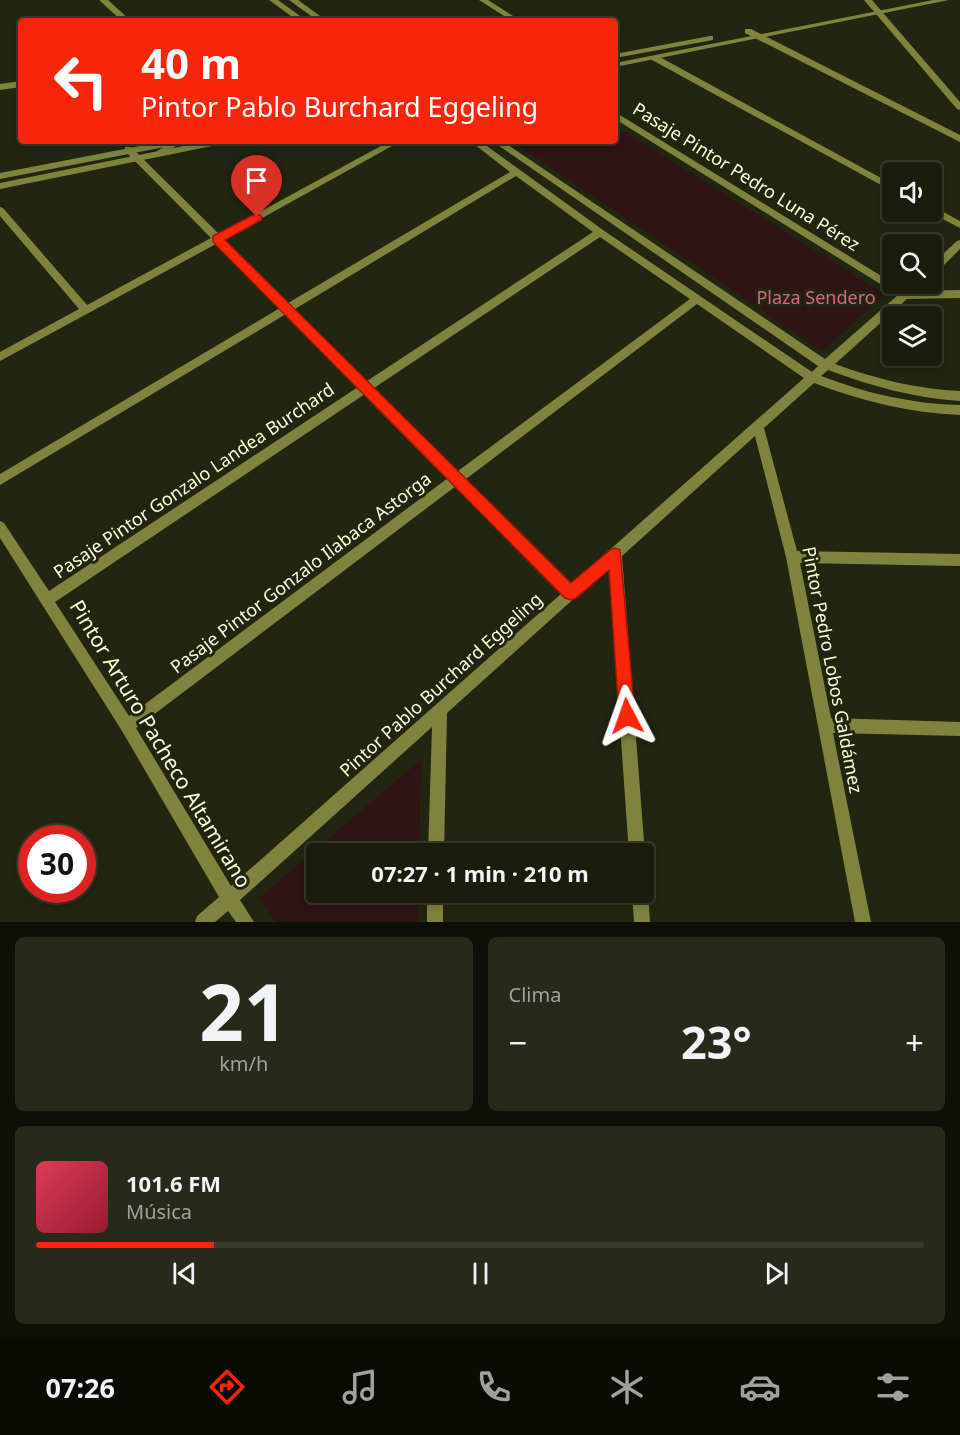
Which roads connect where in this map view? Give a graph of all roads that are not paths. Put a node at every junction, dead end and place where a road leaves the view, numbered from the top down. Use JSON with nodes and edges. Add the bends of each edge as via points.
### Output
{"nodes":[{"id":1,"x":103,"y":0,"type":"edge"},
{"id":2,"x":273,"y":0,"type":"edge"},
{"id":3,"x":293,"y":0,"type":"edge"},
{"id":4,"x":504,"y":0,"type":"edge"},
{"id":5,"x":908,"y":0,"type":"edge"},
{"id":6,"x":945,"y":0,"type":"edge"},
{"id":7,"x":486,"y":2,"type":"edge"},
{"id":8,"x":875,"y":7,"type":"edge"},
{"id":9,"x":124,"y":18,"type":"edge"},
{"id":10,"x":296,"y":18,"type":"edge"},
{"id":11,"x":319,"y":18,"type":"edge"},
{"id":12,"x":512,"y":18,"type":"edge"},
{"id":13,"x":748,"y":31,"type":"junction"},
{"id":14,"x":758,"y":36,"type":"junction"},
{"id":15,"x":618,"y":55,"type":"edge"},
{"id":16,"x":655,"y":58,"type":"junction"},
{"id":17,"x":618,"y":64,"type":"edge"},
{"id":18,"x":18,"y":84,"type":"edge"},
{"id":19,"x":0,"y":87,"type":"edge"},
{"id":20,"x":960,"y":108,"type":"edge"},
{"id":21,"x":618,"y":117,"type":"edge"},
{"id":22,"x":960,"y":139,"type":"edge"},
{"id":23,"x":167,"y":144,"type":"edge"},
{"id":24,"x":174,"y":144,"type":"edge"},
{"id":25,"x":206,"y":144,"type":"edge"},
{"id":26,"x":391,"y":144,"type":"edge"},
{"id":27,"x":478,"y":144,"type":"edge"},
{"id":28,"x":500,"y":144,"type":"edge"},
{"id":29,"x":132,"y":153,"type":"junction"},
{"id":30,"x":160,"y":153,"type":"junction"},
{"id":31,"x":518,"y":171,"type":"junction"},
{"id":32,"x":0,"y":176,"type":"edge"},
{"id":33,"x":882,"y":183,"type":"edge"},
{"id":34,"x":0,"y":186,"type":"edge"},
{"id":35,"x":0,"y":210,"type":"edge"},
{"id":36,"x":942,"y":215,"type":"edge"},
{"id":37,"x":960,"y":225,"type":"edge"},
{"id":38,"x":600,"y":231,"type":"junction"},
{"id":39,"x":217,"y":239,"type":"junction"},
{"id":40,"x":960,"y":243,"type":"edge"},
{"id":41,"x":942,"y":260,"type":"edge"},
{"id":42,"x":960,"y":294,"type":"edge"},
{"id":43,"x":905,"y":295,"type":"junction"},
{"id":44,"x":698,"y":298,"type":"junction"},
{"id":45,"x":287,"y":309,"type":"junction"},
{"id":46,"x":86,"y":310,"type":"junction"},
{"id":47,"x":0,"y":357,"type":"edge"},
{"id":48,"x":824,"y":364,"type":"junction"},
{"id":49,"x":811,"y":376,"type":"junction"},
{"id":50,"x":366,"y":388,"type":"junction"},
{"id":51,"x":960,"y":396,"type":"edge"},
{"id":52,"x":960,"y":410,"type":"edge"},
{"id":53,"x":758,"y":426,"type":"junction"},
{"id":54,"x":457,"y":479,"type":"junction"},
{"id":55,"x":0,"y":480,"type":"edge"},
{"id":56,"x":0,"y":527,"type":"edge"},
{"id":57,"x":615,"y":555,"type":"junction"},
{"id":58,"x":792,"y":557,"type":"junction"},
{"id":59,"x":960,"y":560,"type":"edge"},
{"id":60,"x":571,"y":593,"type":"junction"},
{"id":61,"x":47,"y":600,"type":"junction"},
{"id":62,"x":440,"y":711,"type":"junction"},
{"id":63,"x":825,"y":725,"type":"junction"},
{"id":64,"x":127,"y":726,"type":"junction"},
{"id":65,"x":960,"y":729,"type":"edge"},
{"id":66,"x":436,"y":843,"type":"edge"},
{"id":67,"x":636,"y":843,"type":"edge"},
{"id":68,"x":229,"y":898,"type":"junction"},
{"id":69,"x":435,"y":903,"type":"edge"},
{"id":70,"x":641,"y":903,"type":"edge"},
{"id":71,"x":203,"y":922,"type":"edge"},
{"id":72,"x":246,"y":922,"type":"edge"},
{"id":73,"x":435,"y":922,"type":"edge"},
{"id":74,"x":642,"y":922,"type":"edge"},
{"id":75,"x":863,"y":922,"type":"edge"}],
"edges":[{"from":1,"to":9,"type":"street"},
{"from":2,"to":10,"type":"street"},
{"from":3,"to":11,"type":"street"},
{"from":4,"to":7,"type":"street"},
{"from":5,"to":8,"type":"street"},
{"from":6,"to":8,"type":"street"},
{"from":7,"to":12,"type":"street"},
{"from":8,"to":13,"type":"street"},
{"from":8,"to":14,"type":"street"},
{"from":8,"to":20,"type":"street"},
{"from":13,"to":14,"type":"street"},
{"from":13,"to":15,"type":"street"},
{"from":14,"to":16,"type":"street"},
{"from":14,"to":22,"type":"street"},
{"from":16,"to":17,"type":"street"},
{"from":16,"to":33,"type":"street"},
{"from":18,"to":19,"type":"street"},
{"from":21,"to":43,"type":"street","name":"Pasaje Pintor Pedro Luna Pérez"},
{"from":23,"to":29,"type":"street"},
{"from":24,"to":30,"type":"street"},
{"from":25,"to":30,"type":"street"},
{"from":26,"to":39,"type":"street"},
{"from":27,"to":31,"type":"street"},
{"from":28,"to":48,"type":"street"},
{"from":29,"to":30,"type":"street"},
{"from":29,"to":32,"type":"street"},
{"from":29,"to":34,"type":"street"},
{"from":29,"to":39,"type":"street"},
{"from":31,"to":38,"type":"street"},
{"from":31,"to":45,"type":"street"},
{"from":35,"to":46,"type":"street"},
{"from":36,"to":37,"type":"street"},
{"from":38,"to":44,"type":"street"},
{"from":38,"to":50,"type":"street","name":"Pasaje Pintor Gonzalo Landea Burchard"},
{"from":39,"to":45,"type":"street"},
{"from":39,"to":46,"type":"street"},
{"from":40,"to":41,"type":"street"},
{"from":42,"to":43,"type":"street"},
{"from":43,"to":48,"type":"street","name":"Pintor Pablo Burchard Eggeling"},
{"from":44,"to":49,"type":"street"},
{"from":44,"to":54,"type":"street","name":"Pasaje Pintor Gonzalo Ilabaca Astorga"},
{"from":45,"to":50,"type":"street"},
{"from":45,"to":55,"type":"street"},
{"from":46,"to":47,"type":"street"},
{"from":48,"to":49,"type":"street","name":"Pintor Pablo Burchard Eggeling"},
{"from":48,"to":51,"type":"street","via":[[883,384]]},
{"from":49,"to":52,"type":"street","via":[[852,393],[930,409]]},
{"from":49,"to":53,"type":"street","name":"Pintor Pablo Burchard Eggeling"},
{"from":50,"to":54,"type":"street"},
{"from":50,"to":61,"type":"street","name":"Pasaje Pintor Gonzalo Landea Burchard"},
{"from":53,"to":57,"type":"street","name":"Pintor Pablo Burchard Eggeling"},
{"from":53,"to":58,"type":"street","name":"Pintor Pedro Lobos Galdámez"},
{"from":54,"to":60,"type":"street"},
{"from":54,"to":64,"type":"street","name":"Pasaje Pintor Gonzalo Ilabaca Astorga"},
{"from":56,"to":61,"type":"street","name":"Pintor Arturo Pacheco Altamirano"},
{"from":57,"to":60,"type":"street","name":"Pintor Pablo Burchard Eggeling"},
{"from":57,"to":67,"type":"street"},
{"from":58,"to":59,"type":"street"},
{"from":58,"to":63,"type":"street","name":"Pintor Pedro Lobos Galdámez"},
{"from":60,"to":62,"type":"street","name":"Pintor Pablo Burchard Eggeling"},
{"from":61,"to":64,"type":"street","name":"Pintor Arturo Pacheco Altamirano"},
{"from":62,"to":66,"type":"street"},
{"from":62,"to":68,"type":"street","name":"Pintor Pablo Burchard Eggeling"},
{"from":63,"to":65,"type":"street"},
{"from":63,"to":75,"type":"street","name":"Pintor Pedro Lobos Galdámez"},
{"from":64,"to":68,"type":"street","name":"Pintor Arturo Pacheco Altamirano"},
{"from":68,"to":71,"type":"street","name":"Pintor Pablo Burchard Eggeling"},
{"from":68,"to":72,"type":"street","name":"Pintor Arturo Pacheco Altamirano"},
{"from":69,"to":73,"type":"street"},
{"from":70,"to":74,"type":"street"}]}
